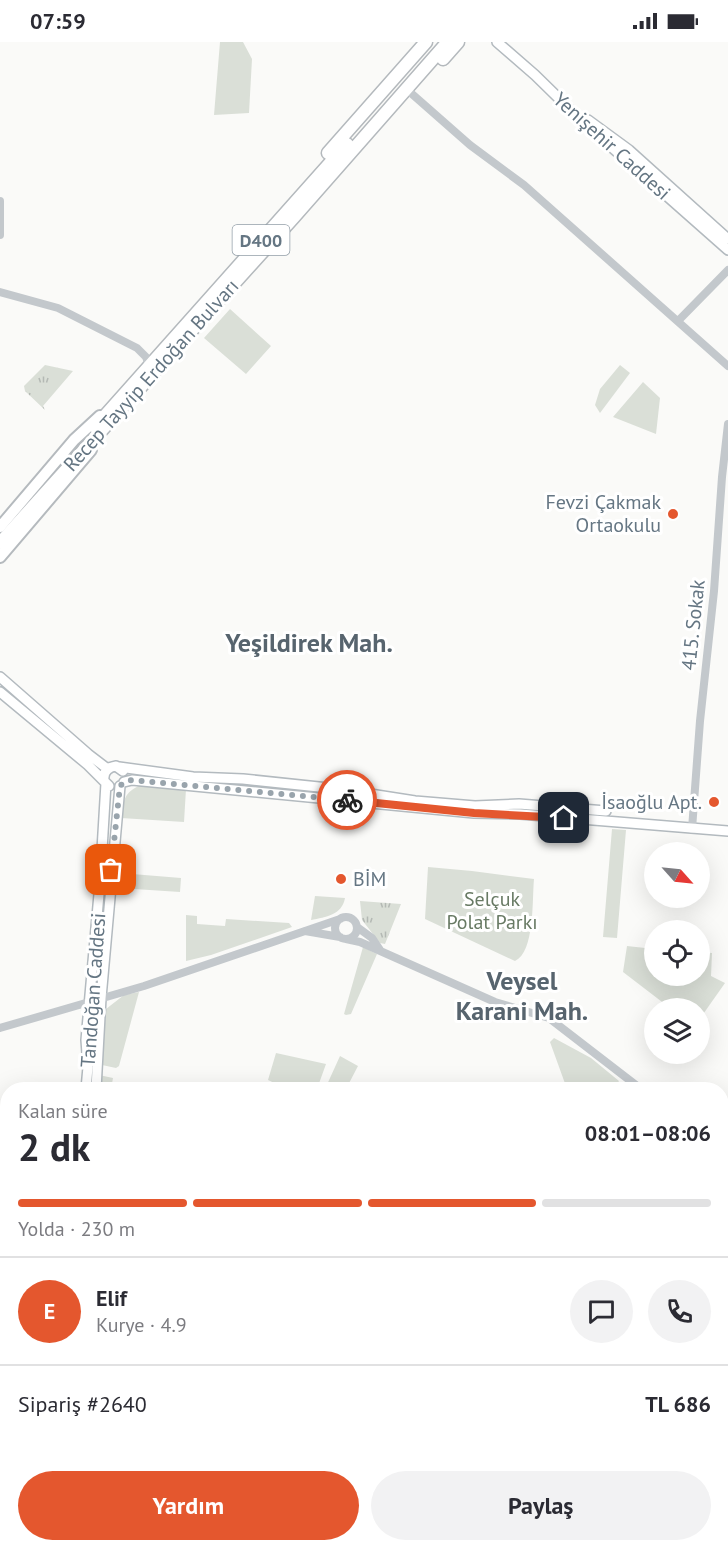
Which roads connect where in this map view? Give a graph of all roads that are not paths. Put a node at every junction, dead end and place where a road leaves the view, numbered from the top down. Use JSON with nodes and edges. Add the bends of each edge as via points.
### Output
{"nodes":[{"id":1,"x":426,"y":42,"type":"edge"},
{"id":2,"x":497,"y":42,"type":"edge"},
{"id":3,"x":502,"y":42,"type":"edge"},
{"id":4,"x":451,"y":43,"type":"edge"},
{"id":5,"x":412,"y":94,"type":"junction"},
{"id":6,"x":0,"y":201,"type":"edge"},
{"id":7,"x":292,"y":213,"type":"junction"},
{"id":8,"x":0,"y":235,"type":"edge"},
{"id":9,"x":728,"y":239,"type":"edge"},
{"id":10,"x":728,"y":250,"type":"edge"},
{"id":11,"x":728,"y":270,"type":"edge"},
{"id":12,"x":0,"y":292,"type":"edge"},
{"id":13,"x":678,"y":321,"type":"junction"},
{"id":14,"x":148,"y":365,"type":"junction"},
{"id":15,"x":728,"y":366,"type":"edge"},
{"id":16,"x":123,"y":400,"type":"junction"},
{"id":17,"x":728,"y":424,"type":"edge"},
{"id":18,"x":0,"y":527,"type":"edge"},
{"id":19,"x":0,"y":532,"type":"edge"},
{"id":20,"x":0,"y":543,"type":"edge"},
{"id":21,"x":0,"y":557,"type":"edge"},
{"id":22,"x":0,"y":677,"type":"edge"},
{"id":23,"x":0,"y":692,"type":"edge"},
{"id":24,"x":114,"y":767,"type":"junction"},
{"id":25,"x":105,"y":782,"type":"junction"},
{"id":26,"x":122,"y":784,"type":"junction"},
{"id":27,"x":606,"y":811,"type":"dead end"},
{"id":28,"x":692,"y":829,"type":"junction"},
{"id":29,"x":728,"y":831,"type":"edge"},
{"id":30,"x":340,"y":919,"type":"junction"},
{"id":31,"x":357,"y":927,"type":"junction"},
{"id":32,"x":305,"y":931,"type":"junction"},
{"id":33,"x":343,"y":938,"type":"junction"},
{"id":34,"x":382,"y":952,"type":"junction"},
{"id":35,"x":96,"y":999,"type":"junction"},
{"id":36,"x":0,"y":1028,"type":"edge"},
{"id":37,"x":87,"y":1082,"type":"edge"},
{"id":38,"x":96,"y":1082,"type":"edge"},
{"id":39,"x":631,"y":1082,"type":"edge"}],
"edges":[{"from":1,"to":7,"type":"highway","via":[[305,179]]},
{"from":2,"to":10,"type":"main road","name":"Yenişehir Caddesi"},
{"from":3,"to":9,"type":"main road","name":"Yenişehir Caddesi"},
{"from":4,"to":5,"type":"highway"},
{"from":4,"to":7,"type":"highway","name":"Recep Tayyip Erdoğan Bulvarı","number":"D400"},
{"from":5,"to":7,"type":"highway","via":[[356,156]]},
{"from":5,"to":13,"type":"street","via":[[470,145],[524,185]]},
{"from":6,"to":8,"type":"street"},
{"from":7,"to":14,"type":"highway","name":"Recep Tayyip Erdoğan Bulvarı","number":"D400"},
{"from":7,"to":16,"type":"highway","name":"Recep Tayyip Erdoğan Bulvarı","number":"D400"},
{"from":11,"to":13,"type":"street"},
{"from":12,"to":14,"type":"street","via":[[69,313],[137,348]]},
{"from":13,"to":15,"type":"street"},
{"from":14,"to":16,"type":"highway","name":"Recep Tayyip Erdoğan Bulvarı","number":"D400"},
{"from":16,"to":18,"type":"main road","via":[[74,440]]},
{"from":16,"to":19,"type":"highway","name":"Recep Tayyip Erdoğan Bulvarı","number":"D400"},
{"from":16,"to":20,"type":"highway","name":"Recep Tayyip Erdoğan Bulvarı","number":"D400","via":[[99,435]]},
{"from":16,"to":21,"type":"main road","via":[[73,473]]},
{"from":17,"to":28,"type":"street","name":"415. Sokak"},
{"from":22,"to":24,"type":"main road","via":[[88,754],[105,767]]},
{"from":23,"to":25,"type":"main road"},
{"from":24,"to":25,"type":"main road","via":[[105,773]]},
{"from":24,"to":26,"type":"main road","via":[[125,776]]},
{"from":24,"to":27,"type":"main road","via":[[338,789],[415,801]]},
{"from":25,"to":26,"type":"main road","via":[[111,787]]},
{"from":25,"to":35,"type":"main road","name":"Tandoğan Caddesi"},
{"from":26,"to":28,"type":"main road","via":[[132,780],[474,813]]},
{"from":26,"to":35,"type":"main road","name":"Tandoğan Caddesi"},
{"from":28,"to":29,"type":"main road"},
{"from":30,"to":31,"type":"street","via":[[351,918]]},
{"from":30,"to":32,"type":"street"},
{"from":30,"to":33,"type":"street","via":[[335,928]]},
{"from":31,"to":33,"type":"street","via":[[355,934]]},
{"from":31,"to":34,"type":"street"},
{"from":32,"to":33,"type":"street"},
{"from":32,"to":35,"type":"street"},
{"from":33,"to":34,"type":"street"},
{"from":34,"to":39,"type":"street","via":[[495,1002],[549,1018]]},
{"from":35,"to":36,"type":"street"},
{"from":35,"to":37,"type":"main road","name":"Tandoğan Caddesi","via":[[86,1040]]},
{"from":35,"to":38,"type":"main road","name":"Tandoğan Caddesi"}]}
